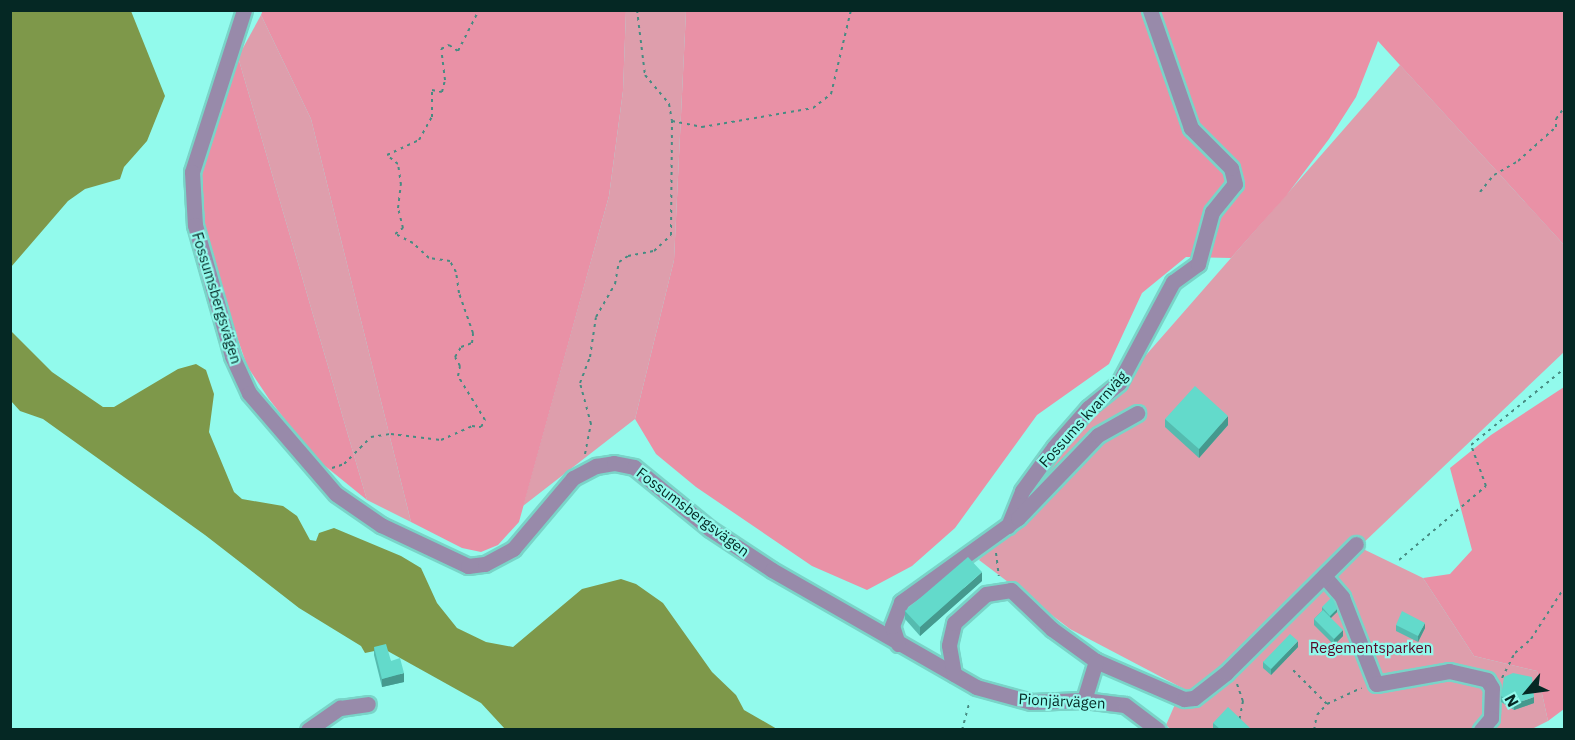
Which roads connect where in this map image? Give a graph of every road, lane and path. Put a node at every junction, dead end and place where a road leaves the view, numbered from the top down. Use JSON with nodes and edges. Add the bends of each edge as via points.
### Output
{"nodes":[{"id":1,"x":244,"y":10,"type":"edge"},
{"id":2,"x":479,"y":10,"type":"edge"},
{"id":3,"x":637,"y":10,"type":"edge"},
{"id":4,"x":851,"y":10,"type":"edge"},
{"id":5,"x":1150,"y":10,"type":"edge"},
{"id":6,"x":1564,"y":108,"type":"edge"},
{"id":7,"x":672,"y":120,"type":"junction"},
{"id":8,"x":1480,"y":192,"type":"dead end"},
{"id":9,"x":1564,"y":369,"type":"edge"},
{"id":10,"x":1137,"y":413,"type":"dead end"},
{"id":11,"x":589,"y":469,"type":"junction"},
{"id":12,"x":336,"y":494,"type":"junction"},
{"id":13,"x":1008,"y":526,"type":"junction"},
{"id":14,"x":995,"y":537,"type":"junction"},
{"id":15,"x":1356,"y":544,"type":"dead end"},
{"id":16,"x":1399,"y":560,"type":"dead end"},
{"id":17,"x":1324,"y":576,"type":"junction"},
{"id":18,"x":1564,"y":588,"type":"edge"},
{"id":19,"x":1011,"y":590,"type":"junction"},
{"id":20,"x":898,"y":644,"type":"junction"},
{"id":21,"x":1096,"y":661,"type":"junction"},
{"id":22,"x":1293,"y":670,"type":"dead end"},
{"id":23,"x":1226,"y":673,"type":"junction"},
{"id":24,"x":954,"y":674,"type":"junction"},
{"id":25,"x":1501,"y":681,"type":"edge"},
{"id":26,"x":1376,"y":684,"type":"junction"},
{"id":27,"x":976,"y":687,"type":"junction"},
{"id":28,"x":1084,"y":700,"type":"junction"},
{"id":29,"x":368,"y":704,"type":"dead end"},
{"id":30,"x":1327,"y":704,"type":"junction"},
{"id":31,"x":1238,"y":726,"type":"edge"},
{"id":32,"x":308,"y":729,"type":"edge"},
{"id":33,"x":962,"y":729,"type":"edge"},
{"id":34,"x":1158,"y":729,"type":"edge"},
{"id":35,"x":1314,"y":729,"type":"edge"},
{"id":36,"x":1481,"y":729,"type":"edge"}],
"edges":[{"from":1,"to":12,"type":"street","name":"Fossumsbergsvägen","via":[[192,172],[195,225],[225,334],[249,393]]},
{"from":2,"to":12,"type":"path","via":[[458,51],[449,45],[441,49],[445,80],[442,92],[432,90],[432,117],[419,140],[387,155],[398,164],[401,185],[398,208],[403,228],[395,234],[429,258],[450,261],[456,272],[459,293],[474,333],[472,343],[461,347],[455,357],[460,366],[458,376],[485,420],[481,428],[472,426],[441,440],[391,434],[371,437],[344,464],[334,465],[328,473]]},
{"from":3,"to":7,"type":"path","via":[[645,75],[669,104]]},
{"from":4,"to":7,"type":"path","via":[[831,94],[813,108],[702,126]]},
{"from":5,"to":13,"type":"street","name":"Fossums kvarnväg","via":[[1191,128],[1231,168],[1235,184],[1212,212],[1198,264],[1173,282],[1119,382],[1088,408],[1054,447],[1022,491]]},
{"from":6,"to":8,"type":"path","via":[[1556,119],[1556,127],[1518,161],[1494,176]]},
{"from":7,"to":11,"type":"path","via":[[671,235],[654,251],[628,256],[619,262],[615,284],[592,329],[590,357],[580,383],[591,424],[585,454]]},
{"from":9,"to":16,"type":"path","via":[[1471,445],[1486,486]]},
{"from":10,"to":13,"type":"street","via":[[1098,435],[1078,452]]},
{"from":11,"to":12,"type":"street","name":"Fossumsbergsvägen","via":[[573,477],[513,549],[485,564],[468,566],[390,530]]},
{"from":11,"to":20,"type":"street","name":"Fossumsbergsvägen","via":[[614,463],[634,467],[710,529]]},
{"from":13,"to":14,"type":"street","name":"Fossums kvarnväg"},
{"from":14,"to":19,"type":"path","via":[[996,571]]},
{"from":14,"to":20,"type":"street","name":"Fossums kvarnväg","via":[[901,602],[892,626]]},
{"from":15,"to":17,"type":"street"},
{"from":17,"to":23,"type":"street"},
{"from":17,"to":26,"type":"street","via":[[1342,597]]},
{"from":18,"to":25,"type":"path","via":[[1531,639],[1515,653]]},
{"from":19,"to":21,"type":"street","via":[[1052,629]]},
{"from":19,"to":24,"type":"street","via":[[986,594],[954,623],[949,645]]},
{"from":20,"to":24,"type":"street","name":"Pionjärvägen"},
{"from":21,"to":23,"type":"street","via":[[1184,699],[1203,694]]},
{"from":21,"to":28,"type":"street"},
{"from":22,"to":30,"type":"path"},
{"from":23,"to":31,"type":"path","via":[[1242,693]]},
{"from":24,"to":27,"type":"street","name":"Pionjärvägen"},
{"from":26,"to":30,"type":"path","via":[[1347,692]]},
{"from":26,"to":36,"type":"street","via":[[1449,671],[1487,680],[1492,688],[1491,718]]},
{"from":27,"to":28,"type":"street","name":"Pionjärvägen","via":[[1031,702]]},
{"from":27,"to":33,"type":"path"},
{"from":28,"to":34,"type":"street","name":"Pionjärvägen","via":[[1125,705]]},
{"from":29,"to":32,"type":"street","via":[[340,708]]},
{"from":30,"to":35,"type":"path","via":[[1317,715]]}]}
